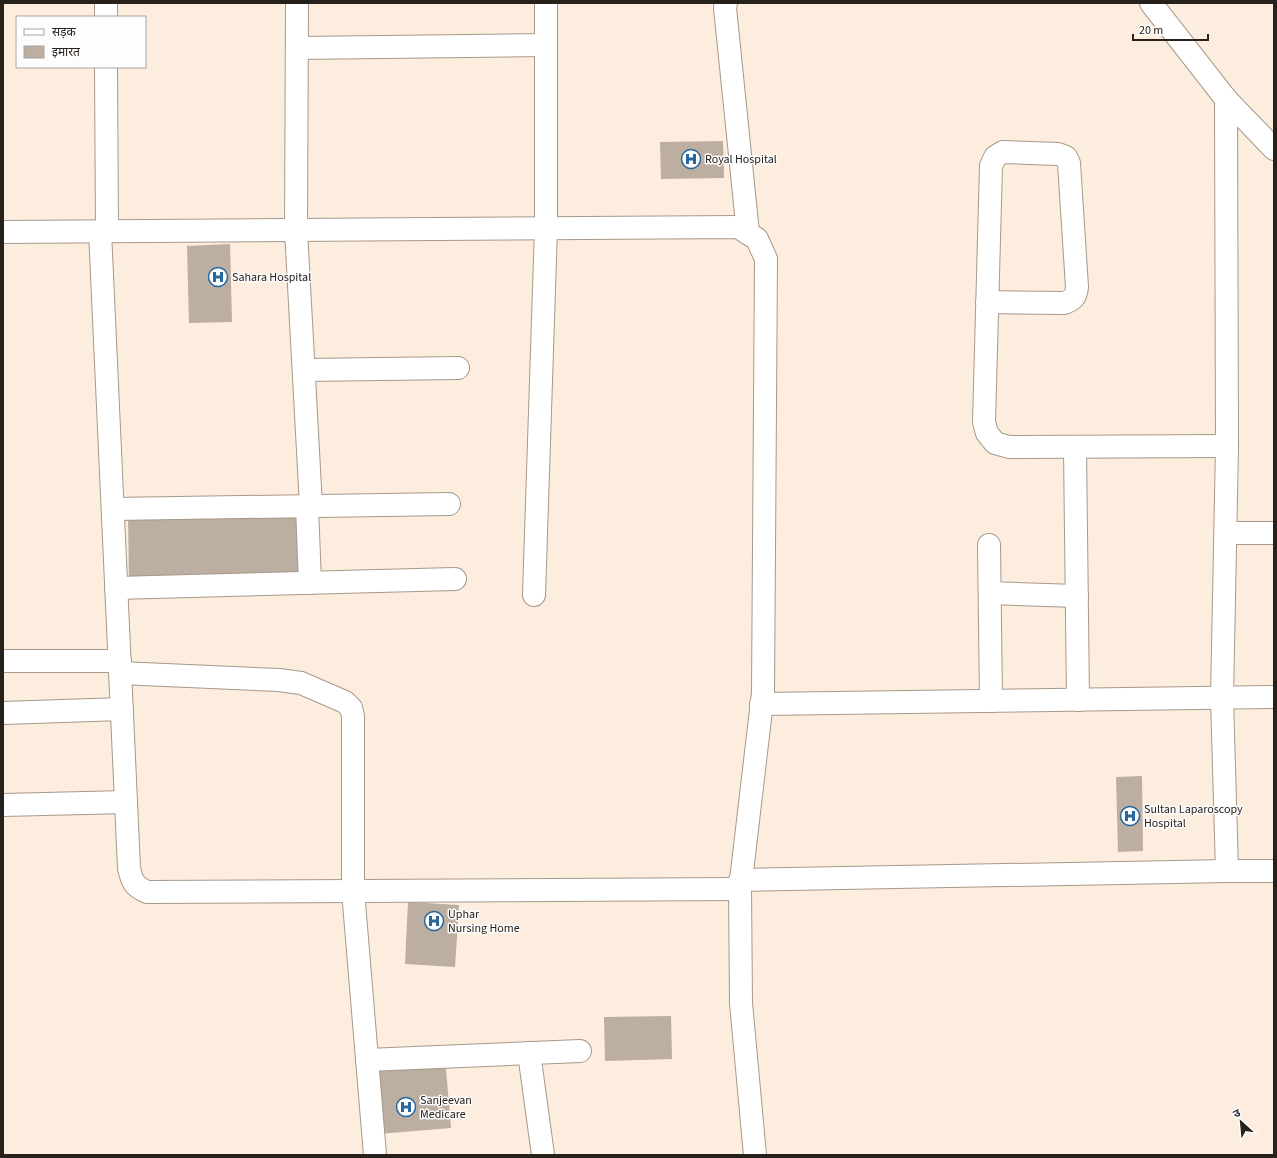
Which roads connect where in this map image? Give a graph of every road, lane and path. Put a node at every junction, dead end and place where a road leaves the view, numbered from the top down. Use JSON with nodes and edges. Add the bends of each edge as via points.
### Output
{"nodes":[{"id":1,"x":106,"y":3,"type":"edge"},
{"id":2,"x":297,"y":3,"type":"edge"},
{"id":3,"x":546,"y":3,"type":"edge"},
{"id":4,"x":726,"y":3,"type":"edge"},
{"id":5,"x":1151,"y":3,"type":"edge"},
{"id":6,"x":106,"y":16,"type":"edge"},
{"id":7,"x":546,"y":45,"type":"junction"},
{"id":8,"x":297,"y":48,"type":"junction"},
{"id":9,"x":106,"y":68,"type":"edge"},
{"id":10,"x":1226,"y":99,"type":"junction"},
{"id":11,"x":1271,"y":143,"type":"edge"},
{"id":12,"x":546,"y":228,"type":"junction"},
{"id":13,"x":296,"y":230,"type":"junction"},
{"id":14,"x":104,"y":231,"type":"junction"},
{"id":15,"x":3,"y":232,"type":"edge"},
{"id":16,"x":748,"y":233,"type":"junction"},
{"id":17,"x":987,"y":302,"type":"junction"},
{"id":18,"x":458,"y":368,"type":"dead end"},
{"id":19,"x":304,"y":370,"type":"junction"},
{"id":20,"x":1227,"y":446,"type":"junction"},
{"id":21,"x":1075,"y":448,"type":"junction"},
{"id":22,"x":449,"y":504,"type":"dead end"},
{"id":23,"x":309,"y":506,"type":"junction"},
{"id":24,"x":113,"y":509,"type":"junction"},
{"id":25,"x":1226,"y":533,"type":"junction"},
{"id":26,"x":1274,"y":533,"type":"edge"},
{"id":27,"x":989,"y":545,"type":"dead end"},
{"id":28,"x":455,"y":579,"type":"dead end"},
{"id":29,"x":310,"y":583,"type":"junction"},
{"id":30,"x":116,"y":588,"type":"junction"},
{"id":31,"x":990,"y":593,"type":"junction"},
{"id":32,"x":534,"y":595,"type":"dead end"},
{"id":33,"x":1077,"y":596,"type":"junction"},
{"id":34,"x":3,"y":661,"type":"edge"},
{"id":35,"x":120,"y":667,"type":"junction"},
{"id":36,"x":1274,"y":697,"type":"edge"},
{"id":37,"x":1222,"y":698,"type":"junction"},
{"id":38,"x":1078,"y":700,"type":"junction"},
{"id":39,"x":991,"y":701,"type":"junction"},
{"id":40,"x":761,"y":704,"type":"junction"},
{"id":41,"x":122,"y":709,"type":"junction"},
{"id":42,"x":3,"y":712,"type":"edge"},
{"id":43,"x":126,"y":802,"type":"junction"},
{"id":44,"x":3,"y":805,"type":"edge"},
{"id":45,"x":1227,"y":871,"type":"junction"},
{"id":46,"x":1274,"y":871,"type":"edge"},
{"id":47,"x":740,"y":885,"type":"junction"},
{"id":48,"x":353,"y":891,"type":"junction"},
{"id":49,"x":580,"y":1051,"type":"dead end"},
{"id":50,"x":529,"y":1053,"type":"junction"},
{"id":51,"x":367,"y":1060,"type":"junction"},
{"id":52,"x":375,"y":1155,"type":"edge"},
{"id":53,"x":543,"y":1155,"type":"edge"},
{"id":54,"x":755,"y":1155,"type":"edge"}],
"edges":[{"from":1,"to":6,"type":"street"},
{"from":2,"to":8,"type":"street"},
{"from":3,"to":7,"type":"street"},
{"from":4,"to":16,"type":"street"},
{"from":5,"to":10,"type":"street"},
{"from":7,"to":8,"type":"street"},
{"from":7,"to":12,"type":"street"},
{"from":8,"to":13,"type":"street"},
{"from":9,"to":14,"type":"street"},
{"from":10,"to":11,"type":"street"},
{"from":10,"to":20,"type":"street"},
{"from":12,"to":13,"type":"street"},
{"from":12,"to":16,"type":"street","via":[[738,227]]},
{"from":12,"to":32,"type":"street"},
{"from":13,"to":14,"type":"street"},
{"from":13,"to":19,"type":"street"},
{"from":14,"to":15,"type":"street"},
{"from":14,"to":24,"type":"street"},
{"from":16,"to":40,"type":"street","via":[[757,239],[766,259]]},
{"from":17,"to":17,"type":"street","via":[[991,166],[995,157],[1003,152],[1058,154],[1066,157],[1069,163],[1076,295],[1072,301],[1064,303]]},
{"from":17,"to":21,"type":"street","via":[[984,422],[987,433],[995,443],[1009,447]]},
{"from":18,"to":19,"type":"street"},
{"from":19,"to":23,"type":"street"},
{"from":20,"to":21,"type":"street"},
{"from":20,"to":25,"type":"street"},
{"from":21,"to":33,"type":"street"},
{"from":22,"to":23,"type":"street"},
{"from":23,"to":24,"type":"street"},
{"from":23,"to":29,"type":"street"},
{"from":24,"to":30,"type":"street"},
{"from":25,"to":26,"type":"street"},
{"from":25,"to":37,"type":"street"},
{"from":27,"to":31,"type":"street"},
{"from":28,"to":29,"type":"street"},
{"from":29,"to":30,"type":"street"},
{"from":30,"to":35,"type":"street"},
{"from":31,"to":33,"type":"street"},
{"from":31,"to":39,"type":"street"},
{"from":33,"to":38,"type":"street"},
{"from":34,"to":35,"type":"street"},
{"from":35,"to":41,"type":"street"},
{"from":35,"to":48,"type":"street","via":[[301,683],[345,702],[351,708],[352,716]]},
{"from":36,"to":37,"type":"street"},
{"from":37,"to":38,"type":"street"},
{"from":37,"to":45,"type":"street"},
{"from":38,"to":39,"type":"street"},
{"from":39,"to":40,"type":"street"},
{"from":40,"to":47,"type":"street"},
{"from":41,"to":42,"type":"street"},
{"from":41,"to":43,"type":"street"},
{"from":43,"to":44,"type":"street"},
{"from":43,"to":48,"type":"street","via":[[130,874],[138,888],[147,892]]},
{"from":45,"to":46,"type":"street"},
{"from":45,"to":47,"type":"street"},
{"from":47,"to":48,"type":"street"},
{"from":47,"to":54,"type":"street","via":[[741,1003]]},
{"from":48,"to":51,"type":"street"},
{"from":49,"to":50,"type":"street"},
{"from":50,"to":51,"type":"street"},
{"from":50,"to":53,"type":"street"},
{"from":51,"to":52,"type":"street"}]}
